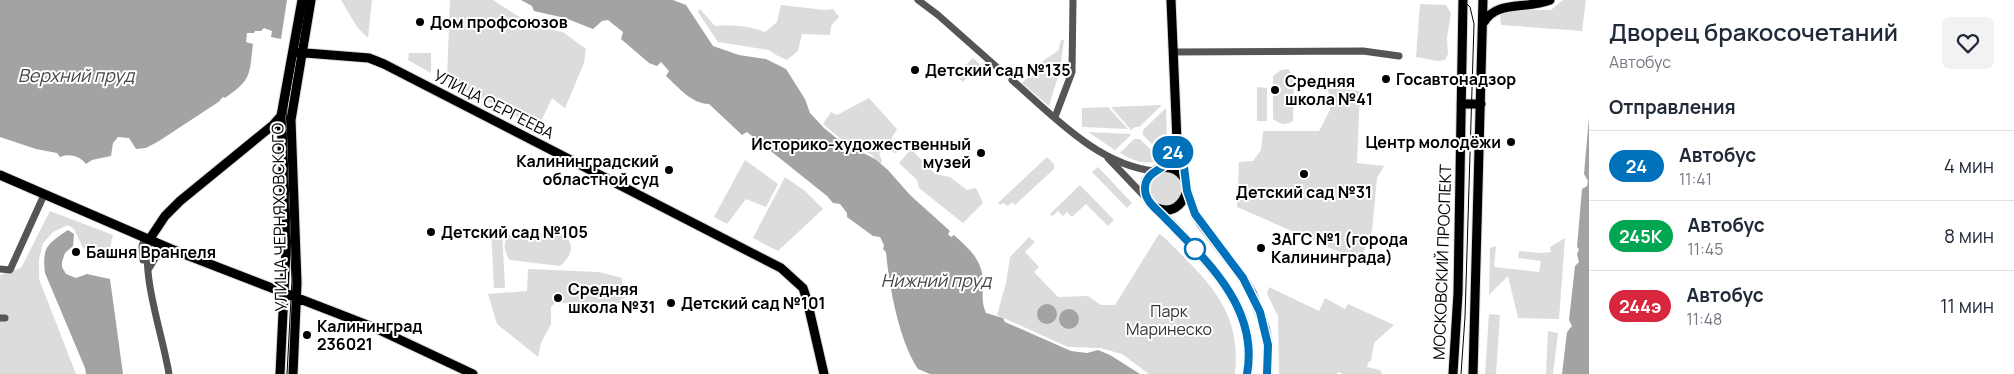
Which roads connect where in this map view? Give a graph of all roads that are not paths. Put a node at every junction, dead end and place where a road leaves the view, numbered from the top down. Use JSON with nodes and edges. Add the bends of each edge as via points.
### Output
{"nodes":[{"id":1,"x":302,"y":0,"type":"edge"},
{"id":2,"x":311,"y":0,"type":"edge"},
{"id":3,"x":918,"y":0,"type":"edge"},
{"id":4,"x":1073,"y":0,"type":"edge"},
{"id":5,"x":1171,"y":0,"type":"edge"},
{"id":6,"x":1456,"y":0,"type":"edge"},
{"id":7,"x":1463,"y":0,"type":"edge"},
{"id":8,"x":1483,"y":0,"type":"edge"},
{"id":9,"x":1550,"y":0,"type":"edge"},
{"id":10,"x":1463,"y":12,"type":"junction"},
{"id":11,"x":1482,"y":27,"type":"junction"},
{"id":12,"x":293,"y":52,"type":"junction"},
{"id":13,"x":1172,"y":52,"type":"junction"},
{"id":14,"x":303,"y":53,"type":"junction"},
{"id":15,"x":1399,"y":56,"type":"dead end"},
{"id":16,"x":999,"y":70,"type":"dead end"},
{"id":17,"x":1012,"y":80,"type":"dead end"},
{"id":18,"x":1461,"y":104,"type":"junction"},
{"id":19,"x":1481,"y":104,"type":"junction"},
{"id":20,"x":281,"y":116,"type":"junction"},
{"id":21,"x":1055,"y":117,"type":"junction"},
{"id":22,"x":1177,"y":140,"type":"junction"},
{"id":23,"x":1106,"y":156,"type":"junction"},
{"id":24,"x":1156,"y":170,"type":"junction"},
{"id":25,"x":0,"y":175,"type":"edge"},
{"id":26,"x":1186,"y":181,"type":"junction"},
{"id":27,"x":1187,"y":191,"type":"junction"},
{"id":28,"x":44,"y":195,"type":"junction"},
{"id":29,"x":1148,"y":200,"type":"junction"},
{"id":30,"x":1154,"y":207,"type":"junction"},
{"id":31,"x":149,"y":237,"type":"junction"},
{"id":32,"x":171,"y":249,"type":"junction"},
{"id":33,"x":0,"y":269,"type":"edge"},
{"id":34,"x":148,"y":272,"type":"junction"},
{"id":35,"x":285,"y":293,"type":"junction"},
{"id":36,"x":297,"y":297,"type":"junction"},
{"id":37,"x":280,"y":370,"type":"edge"},
{"id":38,"x":455,"y":370,"type":"edge"},
{"id":39,"x":293,"y":371,"type":"edge"},
{"id":40,"x":1473,"y":373,"type":"edge"},
{"id":41,"x":169,"y":374,"type":"edge"},
{"id":42,"x":473,"y":374,"type":"edge"},
{"id":43,"x":824,"y":374,"type":"edge"},
{"id":44,"x":1247,"y":374,"type":"edge"},
{"id":45,"x":1267,"y":374,"type":"edge"},
{"id":46,"x":1453,"y":374,"type":"edge"}],
"edges":[{"from":1,"to":12,"type":"main road","name":"УЛИЦА ЧЕРНЯХОВСКОГО"},
{"from":2,"to":14,"type":"main road","name":"УЛИЦА ЧЕРНЯХОВСКОГО"},
{"from":3,"to":16,"type":"street"},
{"from":4,"to":21,"type":"street","via":[[1072,72]]},
{"from":5,"to":13,"type":"main road"},
{"from":6,"to":10,"type":"main road"},
{"from":7,"to":10,"type":"main road","name":"МОСКОВСКИЙ ПРОСПЕКТ"},
{"from":8,"to":11,"type":"main road","name":"МОСКОВСКИЙ ПРОСПЕКТ"},
{"from":9,"to":11,"type":"main road","via":[[1501,3],[1488,13]]},
{"from":10,"to":18,"type":"main road","name":"МОСКОВСКИЙ ПРОСПЕКТ"},
{"from":11,"to":19,"type":"main road","name":"МОСКОВСКИЙ ПРОСПЕКТ"},
{"from":12,"to":14,"type":"main road","name":"УЛИЦА СЕРГЕЕВА"},
{"from":12,"to":20,"type":"main road","name":"УЛИЦА ЧЕРНЯХОВСКОГО"},
{"from":13,"to":15,"type":"street","via":[[1363,51]]},
{"from":13,"to":22,"type":"main road"},
{"from":14,"to":36,"type":"main road","name":"УЛИЦА ЧЕРНЯХОВСКОГО","via":[[290,129]]},
{"from":14,"to":43,"type":"main road","name":"УЛИЦА СЕРГЕЕВА","via":[[369,58],[384,64],[781,268],[803,288]]},
{"from":17,"to":21,"type":"street"},
{"from":18,"to":19,"type":"main road"},
{"from":18,"to":46,"type":"main road","name":"МОСКОВСКИЙ ПРОСПЕКТ","via":[[1458,293]]},
{"from":19,"to":40,"type":"main road","name":"МОСКОВСКИЙ ПРОСПЕКТ"},
{"from":20,"to":31,"type":"main road","via":[[180,201]]},
{"from":20,"to":35,"type":"main road","name":"УЛИЦА ЧЕРНЯХОВСКОГО"},
{"from":21,"to":23,"type":"street"},
{"from":22,"to":24,"type":"main road","via":[[1171,159]]},
{"from":22,"to":26,"type":"main road"},
{"from":23,"to":24,"type":"street","via":[[1137,168]]},
{"from":23,"to":29,"type":"street"},
{"from":24,"to":26,"type":"main road","via":[[1175,169]]},
{"from":24,"to":29,"type":"main road","via":[[1146,180]]},
{"from":25,"to":28,"type":"main road"},
{"from":26,"to":27,"type":"main road"},
{"from":27,"to":30,"type":"main road","via":[[1184,201],[1174,209]]},
{"from":27,"to":45,"type":"main road","via":[[1195,214],[1255,299],[1268,345]]},
{"from":28,"to":31,"type":"main road"},
{"from":28,"to":33,"type":"street","via":[[10,270]]},
{"from":29,"to":30,"type":"main road"},
{"from":30,"to":44,"type":"main road","via":[[1216,273],[1237,303],[1247,339]]},
{"from":31,"to":32,"type":"main road"},
{"from":31,"to":34,"type":"street"},
{"from":32,"to":34,"type":"street","via":[[156,257]]},
{"from":32,"to":35,"type":"main road"},
{"from":34,"to":41,"type":"street"},
{"from":35,"to":36,"type":"main road"},
{"from":35,"to":37,"type":"main road","name":"УЛИЦА ЧЕРНЯХОВСКОГО"},
{"from":36,"to":38,"type":"main road","via":[[375,328]]},
{"from":36,"to":39,"type":"main road","name":"УЛИЦА ЧЕРНЯХОВСКОГО"},
{"from":37,"to":39,"type":"main road"},
{"from":38,"to":42,"type":"main road"}]}
